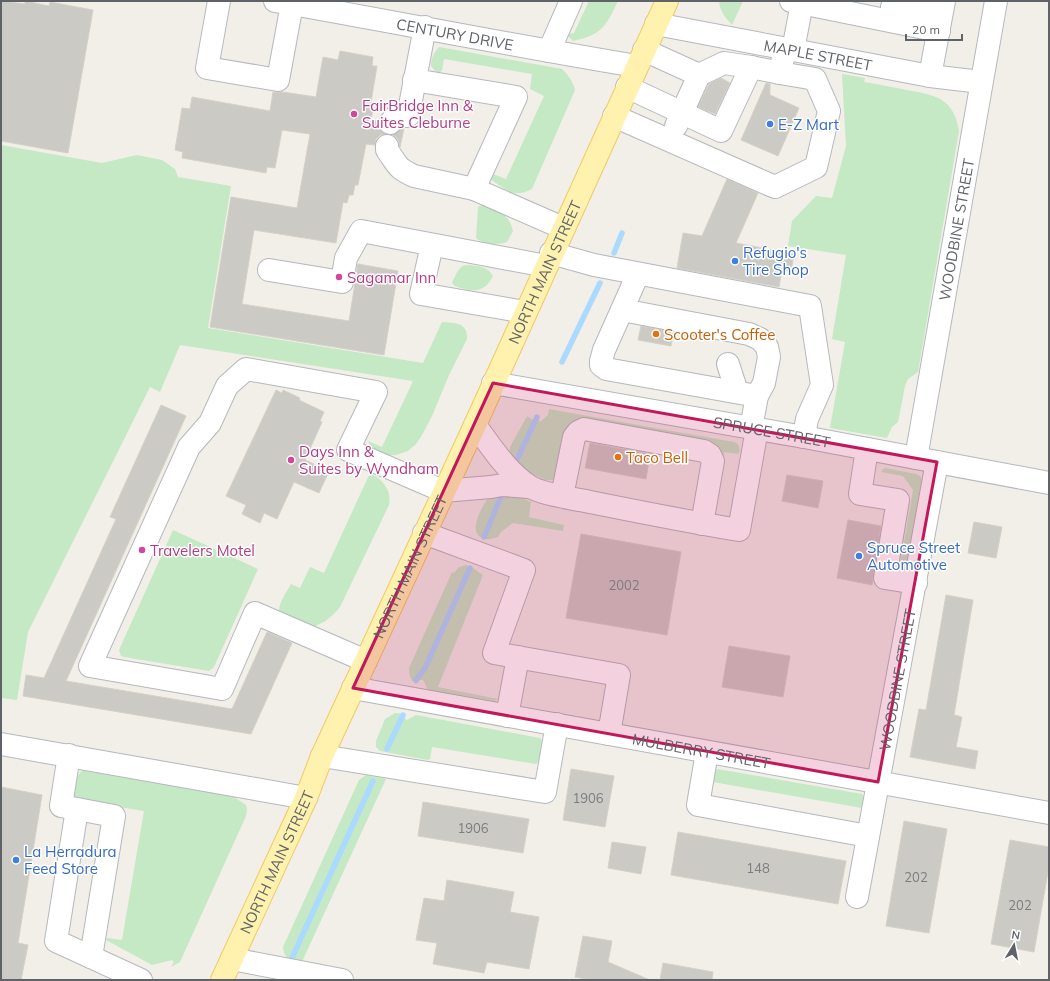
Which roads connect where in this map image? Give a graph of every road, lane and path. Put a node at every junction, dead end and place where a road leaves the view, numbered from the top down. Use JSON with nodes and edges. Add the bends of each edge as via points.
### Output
{"nodes":[{"id":1,"x":219,"y":1,"type":"edge"},
{"id":2,"x":571,"y":1,"type":"edge"},
{"id":3,"x":667,"y":1,"type":"edge"},
{"id":4,"x":840,"y":1,"type":"edge"},
{"id":5,"x":862,"y":1,"type":"edge"},
{"id":6,"x":932,"y":1,"type":"edge"},
{"id":7,"x":944,"y":1,"type":"edge"},
{"id":8,"x":996,"y":1,"type":"edge"},
{"id":9,"x":283,"y":2,"type":"edge"},
{"id":10,"x":803,"y":4,"type":"edge"},
{"id":11,"x":895,"y":4,"type":"edge"},
{"id":12,"x":656,"y":24,"type":"junction"},
{"id":13,"x":425,"y":27,"type":"junction"},
{"id":14,"x":939,"y":31,"type":"junction"},
{"id":15,"x":789,"y":50,"type":"junction"},
{"id":16,"x":549,"y":51,"type":"junction"},
{"id":17,"x":640,"y":58,"type":"junction"},
{"id":18,"x":751,"y":67,"type":"junction"},
{"id":19,"x":780,"y":73,"type":"junction"},
{"id":20,"x":699,"y":75,"type":"junction"},
{"id":21,"x":930,"y":76,"type":"junction"},
{"id":22,"x":414,"y":80,"type":"junction"},
{"id":23,"x":982,"y":82,"type":"junction"},
{"id":24,"x":627,"y":87,"type":"junction"},
{"id":25,"x":682,"y":113,"type":"junction"},
{"id":26,"x":614,"y":116,"type":"junction"},
{"id":27,"x":390,"y":123,"type":"dead end"},
{"id":28,"x":669,"y":140,"type":"junction"},
{"id":29,"x":387,"y":146,"type":"dead end"},
{"id":30,"x":474,"y":189,"type":"junction"},
{"id":31,"x":563,"y":228,"type":"junction"},
{"id":32,"x":432,"y":245,"type":"junction"},
{"id":33,"x":549,"y":260,"type":"junction"},
{"id":34,"x":269,"y":270,"type":"dead end"},
{"id":35,"x":638,"y":274,"type":"junction"},
{"id":36,"x":622,"y":310,"type":"junction"},
{"id":37,"x":525,"y":312,"type":"junction"},
{"id":38,"x":728,"y":364,"type":"dead end"},
{"id":39,"x":493,"y":383,"type":"junction"},
{"id":40,"x":747,"y":394,"type":"junction"},
{"id":41,"x":474,"y":425,"type":"junction"},
{"id":42,"x":754,"y":429,"type":"junction"},
{"id":43,"x":804,"y":437,"type":"junction"},
{"id":44,"x":867,"y":449,"type":"junction"},
{"id":45,"x":916,"y":458,"type":"junction"},
{"id":46,"x":937,"y":462,"type":"junction"},
{"id":47,"x":1049,"y":483,"type":"edge"},
{"id":48,"x":529,"y":487,"type":"junction"},
{"id":49,"x":443,"y":491,"type":"junction"},
{"id":50,"x":562,"y":496,"type":"junction"},
{"id":51,"x":702,"y":524,"type":"junction"},
{"id":52,"x":424,"y":533,"type":"junction"},
{"id":53,"x":916,"y":584,"type":"junction"},
{"id":54,"x":518,"y":657,"type":"junction"},
{"id":55,"x":366,"y":661,"type":"junction"},
{"id":56,"x":353,"y":688,"type":"junction"},
{"id":57,"x":507,"y":716,"type":"junction"},
{"id":58,"x":556,"y":724,"type":"junction"},
{"id":59,"x":609,"y":734,"type":"junction"},
{"id":60,"x":1,"y":744,"type":"edge"},
{"id":61,"x":707,"y":752,"type":"junction"},
{"id":62,"x":69,"y":755,"type":"junction"},
{"id":63,"x":322,"y":756,"type":"junction"},
{"id":64,"x":878,"y":782,"type":"junction"},
{"id":65,"x":306,"y":798,"type":"junction"},
{"id":66,"x":77,"y":809,"type":"junction"},
{"id":67,"x":1049,"y":813,"type":"edge"},
{"id":68,"x":868,"y":836,"type":"junction"},
{"id":69,"x":857,"y":897,"type":"dead end"},
{"id":70,"x":91,"y":957,"type":"junction"},
{"id":71,"x":232,"y":959,"type":"junction"},
{"id":72,"x":141,"y":980,"type":"edge"},
{"id":73,"x":222,"y":980,"type":"edge"},
{"id":74,"x":342,"y":980,"type":"edge"}],
"edges":[{"from":1,"to":9,"type":"street","via":[[207,68],[278,80]]},
{"from":2,"to":16,"type":"street"},
{"from":3,"to":12,"type":"main road","name":"NORTH MAIN STREET"},
{"from":4,"to":10,"type":"street"},
{"from":5,"to":11,"type":"street"},
{"from":6,"to":11,"type":"street","via":[[922,12],[914,12]]},
{"from":7,"to":14,"type":"street"},
{"from":8,"to":23,"type":"street","name":"WOODBINE STREET"},
{"from":9,"to":13,"type":"street","name":"CENTURY DRIVE"},
{"from":10,"to":14,"type":"street"},
{"from":10,"to":15,"type":"street"},
{"from":12,"to":15,"type":"street","name":"MAPLE STREET"},
{"from":12,"to":17,"type":"main road","name":"NORTH MAIN STREET"},
{"from":13,"to":16,"type":"street","name":"CENTURY DRIVE"},
{"from":13,"to":22,"type":"street"},
{"from":14,"to":21,"type":"street"},
{"from":15,"to":19,"type":"street"},
{"from":15,"to":21,"type":"street","name":"MAPLE STREET"},
{"from":16,"to":17,"type":"street","name":"CENTURY DRIVE"},
{"from":17,"to":20,"type":"street","name":"CENTURY DRIVE"},
{"from":17,"to":24,"type":"main road","name":"NORTH MAIN STREET"},
{"from":18,"to":19,"type":"street"},
{"from":18,"to":20,"type":"street","via":[[724,62]]},
{"from":18,"to":25,"type":"street","via":[[722,131]]},
{"from":19,"to":28,"type":"street","via":[[815,79],[829,111],[816,167],[775,187]]},
{"from":20,"to":25,"type":"street"},
{"from":21,"to":23,"type":"street","name":"MAPLE STREET"},
{"from":22,"to":27,"type":"street","via":[[408,116],[397,115]]},
{"from":22,"to":30,"type":"street","via":[[516,97]]},
{"from":23,"to":45,"type":"street","name":"WOODBINE STREET"},
{"from":24,"to":25,"type":"street"},
{"from":24,"to":26,"type":"main road","name":"NORTH MAIN STREET"},
{"from":25,"to":28,"type":"street"},
{"from":26,"to":28,"type":"street"},
{"from":26,"to":31,"type":"main road","name":"NORTH MAIN STREET"},
{"from":29,"to":30,"type":"street","via":[[399,168],[407,173]]},
{"from":30,"to":31,"type":"street"},
{"from":31,"to":33,"type":"main road","name":"NORTH MAIN STREET"},
{"from":32,"to":33,"type":"street"},
{"from":32,"to":34,"type":"street","via":[[360,231],[346,258],[342,282]]},
{"from":32,"to":37,"type":"street","via":[[421,294]]},
{"from":33,"to":35,"type":"street","via":[[594,265]]},
{"from":33,"to":37,"type":"main road","name":"NORTH MAIN STREET"},
{"from":35,"to":36,"type":"street"},
{"from":35,"to":43,"type":"street","via":[[810,306],[822,385],[807,419]]},
{"from":36,"to":40,"type":"street","via":[[604,350],[601,365]]},
{"from":36,"to":40,"type":"street","via":[[749,334],[760,339],[767,347],[769,357],[764,383]]},
{"from":37,"to":39,"type":"main road","name":"NORTH MAIN STREET"},
{"from":38,"to":40,"type":"street"},
{"from":39,"to":41,"type":"main road","name":"NORTH MAIN STREET"},
{"from":39,"to":42,"type":"street","name":"SPRUCE STREET"},
{"from":40,"to":42,"type":"street"},
{"from":41,"to":48,"type":"street","via":[[511,472]]},
{"from":41,"to":49,"type":"main road","name":"NORTH MAIN STREET"},
{"from":42,"to":43,"type":"street","name":"SPRUCE STREET"},
{"from":42,"to":51,"type":"street","via":[[740,530]]},
{"from":43,"to":44,"type":"street","name":"SPRUCE STREET"},
{"from":44,"to":45,"type":"street","name":"SPRUCE STREET"},
{"from":44,"to":53,"type":"street","via":[[860,494],[898,500],[885,578]]},
{"from":45,"to":46,"type":"street","name":"SPRUCE STREET"},
{"from":46,"to":47,"type":"street","name":"SPRUCE STREET"},
{"from":46,"to":53,"type":"street","name":"WOODBINE STREET"},
{"from":48,"to":49,"type":"street","via":[[502,485]]},
{"from":48,"to":50,"type":"street"},
{"from":49,"to":52,"type":"main road","name":"NORTH MAIN STREET"},
{"from":49,"to":55,"type":"street","via":[[348,450],[376,392],[246,369],[226,386],[210,423],[189,447],[90,666],[222,689],[255,613]]},
{"from":50,"to":51,"type":"street"},
{"from":50,"to":51,"type":"street","via":[[574,437],[584,428],[704,451],[710,455],[712,461]]},
{"from":52,"to":54,"type":"street","via":[[524,570],[494,653]]},
{"from":52,"to":55,"type":"main road","name":"NORTH MAIN STREET"},
{"from":53,"to":64,"type":"street","name":"WOODBINE STREET"},
{"from":54,"to":57,"type":"street"},
{"from":54,"to":59,"type":"street","via":[[619,675]]},
{"from":55,"to":56,"type":"main road","name":"NORTH MAIN STREET"},
{"from":56,"to":57,"type":"street","name":"MULBERRY STREET"},
{"from":56,"to":63,"type":"main road","name":"NORTH MAIN STREET"},
{"from":57,"to":58,"type":"street","name":"MULBERRY STREET"},
{"from":58,"to":59,"type":"street","name":"MULBERRY STREET"},
{"from":58,"to":63,"type":"street","via":[[545,792]]},
{"from":59,"to":61,"type":"street","name":"MULBERRY STREET"},
{"from":60,"to":62,"type":"street"},
{"from":61,"to":64,"type":"street","name":"MULBERRY STREET"},
{"from":61,"to":68,"type":"street","via":[[698,805]]},
{"from":62,"to":65,"type":"street"},
{"from":62,"to":66,"type":"street","via":[[61,806]]},
{"from":63,"to":65,"type":"main road","name":"NORTH MAIN STREET"},
{"from":64,"to":67,"type":"street","name":"MULBERRY STREET"},
{"from":64,"to":68,"type":"street","name":"WOODBINE STREET"},
{"from":65,"to":71,"type":"main road","name":"NORTH MAIN STREET"},
{"from":66,"to":70,"type":"street","via":[[56,941]]},
{"from":66,"to":70,"type":"street","via":[[114,816]]},
{"from":68,"to":69,"type":"street","name":"WOODBINE STREET"},
{"from":70,"to":72,"type":"street"},
{"from":71,"to":73,"type":"main road","name":"NORTH MAIN STREET"},
{"from":71,"to":74,"type":"street"}]}
